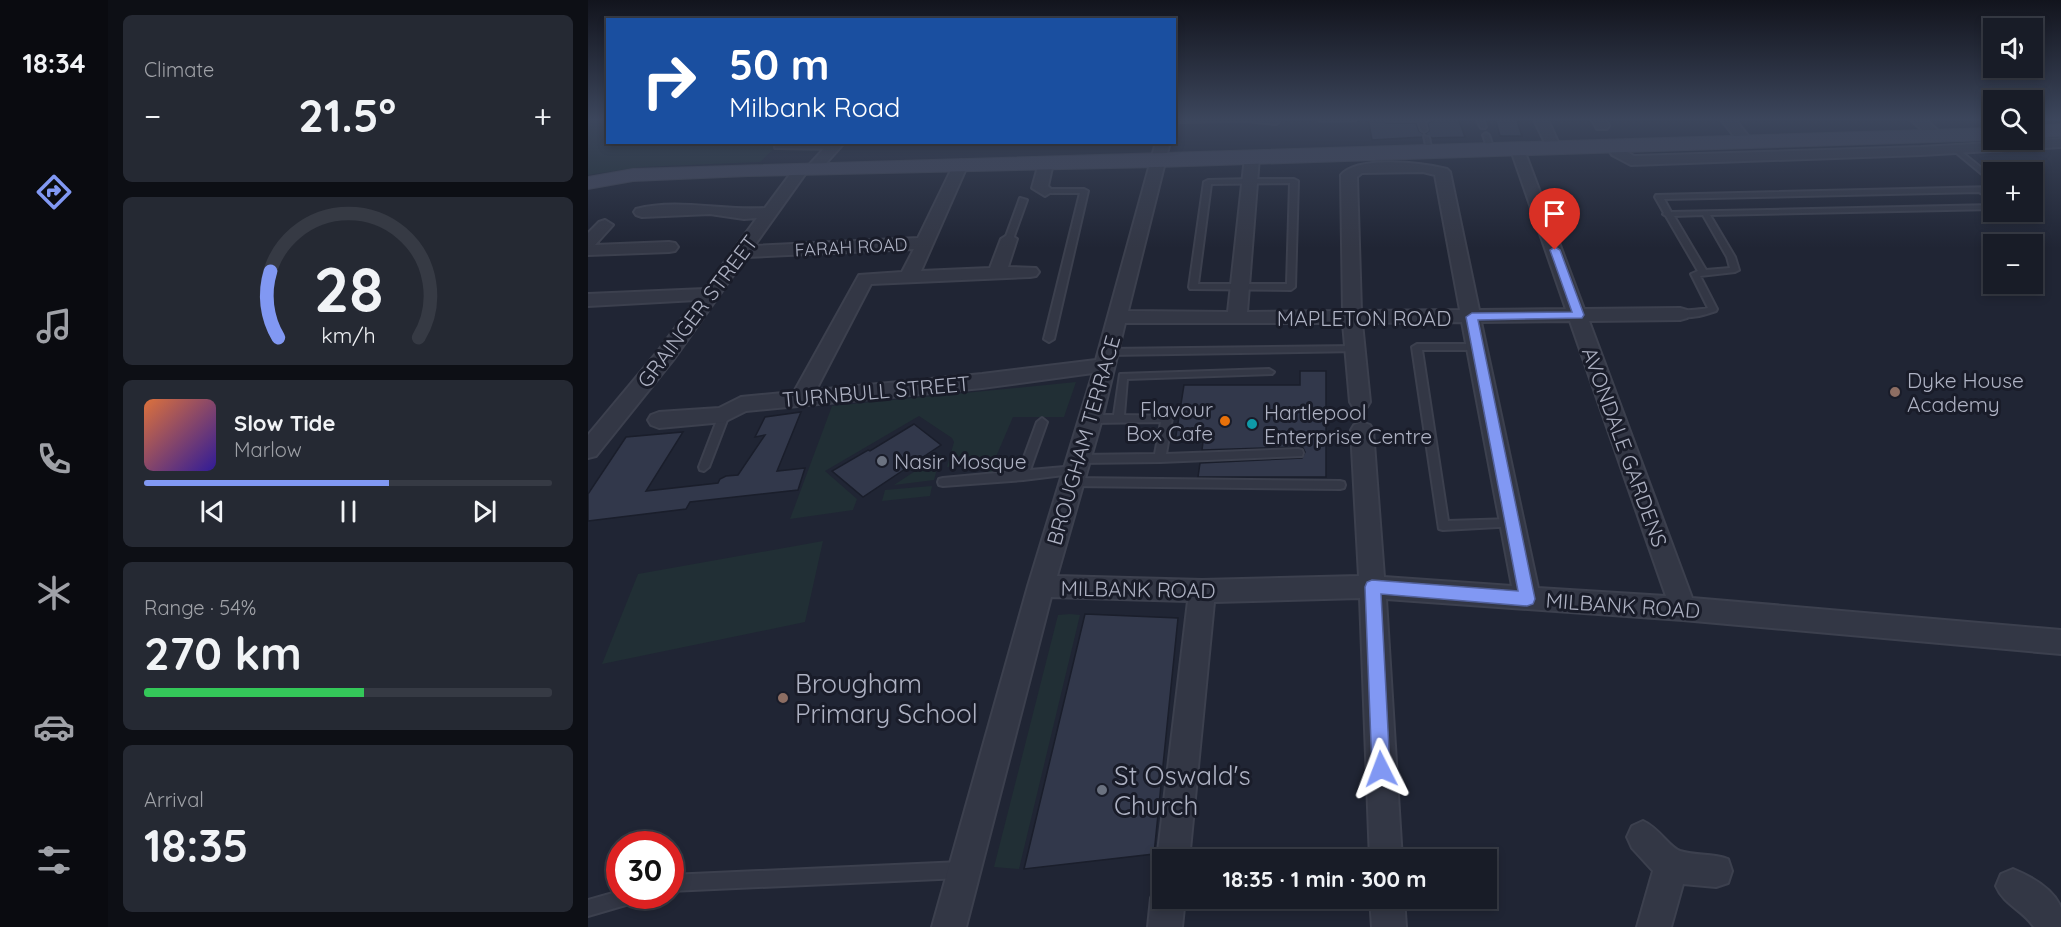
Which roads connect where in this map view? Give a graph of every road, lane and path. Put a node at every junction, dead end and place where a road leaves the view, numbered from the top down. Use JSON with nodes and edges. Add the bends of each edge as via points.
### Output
{"nodes":[{"id":1,"x":816,"y":161,"type":"edge"},
{"id":2,"x":1064,"y":161,"type":"edge"},
{"id":3,"x":1159,"y":161,"type":"edge"},
{"id":4,"x":1252,"y":161,"type":"edge"},
{"id":5,"x":1522,"y":161,"type":"edge"},
{"id":6,"x":1969,"y":161,"type":"edge"},
{"id":7,"x":1046,"y":163,"type":"junction"},
{"id":8,"x":961,"y":164,"type":"junction"},
{"id":9,"x":808,"y":168,"type":"junction"},
{"id":10,"x":1983,"y":173,"type":"edge"},
{"id":11,"x":1250,"y":182,"type":"junction"},
{"id":12,"x":588,"y":183,"type":"edge"},
{"id":13,"x":1045,"y":190,"type":"joint"},
{"id":14,"x":1982,"y":190,"type":"edge"},
{"id":15,"x":1823,"y":194,"type":"junction"},
{"id":16,"x":1023,"y":200,"type":"dead end"},
{"id":17,"x":1983,"y":207,"type":"edge"},
{"id":18,"x":1840,"y":210,"type":"junction"},
{"id":19,"x":642,"y":212,"type":"dead end"},
{"id":20,"x":772,"y":212,"type":"junction"},
{"id":21,"x":1705,"y":213,"type":"junction"},
{"id":22,"x":1667,"y":214,"type":"junction"},
{"id":23,"x":605,"y":225,"type":"dead end"},
{"id":24,"x":1009,"y":239,"type":"joint"},
{"id":25,"x":588,"y":242,"type":"edge"},
{"id":26,"x":924,"y":243,"type":"junction"},
{"id":27,"x":881,"y":245,"type":"junction"},
{"id":28,"x":669,"y":247,"type":"dead end"},
{"id":29,"x":588,"y":250,"type":"edge"},
{"id":30,"x":742,"y":252,"type":"junction"},
{"id":31,"x":1702,"y":271,"type":"junction"},
{"id":32,"x":1030,"y":272,"type":"dead end"},
{"id":33,"x":997,"y":273,"type":"junction"},
{"id":34,"x":909,"y":277,"type":"junction"},
{"id":35,"x":865,"y":279,"type":"junction"},
{"id":36,"x":1241,"y":286,"type":"junction"},
{"id":37,"x":711,"y":294,"type":"junction"},
{"id":38,"x":588,"y":300,"type":"edge"},
{"id":39,"x":1680,"y":314,"type":"joint"},
{"id":40,"x":1578,"y":315,"type":"junction"},
{"id":41,"x":1119,"y":317,"type":"junction"},
{"id":42,"x":1472,"y":317,"type":"junction"},
{"id":43,"x":1237,"y":318,"type":"junction"},
{"id":44,"x":1352,"y":318,"type":"junction"},
{"id":45,"x":1049,"y":339,"type":"dead end"},
{"id":46,"x":1478,"y":347,"type":"junction"},
{"id":47,"x":1355,"y":350,"type":"junction"},
{"id":48,"x":1102,"y":359,"type":"junction"},
{"id":49,"x":1269,"y":372,"type":"dead end"},
{"id":50,"x":802,"y":397,"type":"junction"},
{"id":51,"x":1360,"y":402,"type":"dead end"},
{"id":52,"x":724,"y":415,"type":"junction"},
{"id":53,"x":1119,"y":418,"type":"junction"},
{"id":54,"x":1091,"y":419,"type":"junction"},
{"id":55,"x":659,"y":420,"type":"dead end"},
{"id":56,"x":1042,"y":422,"type":"dead end"},
{"id":57,"x":1362,"y":430,"type":"dead end"},
{"id":58,"x":588,"y":450,"type":"edge"},
{"id":59,"x":1298,"y":453,"type":"dead end"},
{"id":60,"x":1160,"y":458,"type":"junction"},
{"id":61,"x":704,"y":467,"type":"dead end"},
{"id":62,"x":1076,"y":470,"type":"junction"},
{"id":63,"x":1023,"y":476,"type":"junction"},
{"id":64,"x":942,"y":482,"type":"dead end"},
{"id":65,"x":1340,"y":485,"type":"dead end"},
{"id":66,"x":1512,"y":523,"type":"junction"},
{"id":67,"x":1041,"y":586,"type":"junction"},
{"id":68,"x":1372,"y":587,"type":"junction"},
{"id":69,"x":1203,"y":591,"type":"junction"},
{"id":70,"x":1527,"y":599,"type":"junction"},
{"id":71,"x":1683,"y":609,"type":"junction"},
{"id":72,"x":2061,"y":642,"type":"edge"},
{"id":73,"x":1643,"y":837,"type":"dead end"},
{"id":74,"x":1174,"y":849,"type":"edge"},
{"id":75,"x":1385,"y":849,"type":"edge"},
{"id":76,"x":1671,"y":866,"type":"junction"},
{"id":77,"x":965,"y":870,"type":"junction"},
{"id":78,"x":1716,"y":871,"type":"dead end"},
{"id":79,"x":684,"y":882,"type":"edge"},
{"id":80,"x":606,"y":903,"type":"edge"},
{"id":81,"x":588,"y":908,"type":"edge"},
{"id":82,"x":1167,"y":909,"type":"edge"},
{"id":83,"x":1388,"y":909,"type":"edge"},
{"id":84,"x":950,"y":927,"type":"edge"},
{"id":85,"x":1165,"y":927,"type":"edge"},
{"id":86,"x":1389,"y":927,"type":"edge"},
{"id":87,"x":1654,"y":927,"type":"edge"}],
"edges":[{"from":1,"to":9,"type":"street","name":"GRAINGER STREET"},
{"from":2,"to":7,"type":"street"},
{"from":3,"to":41,"type":"street","name":"BROUGHAM TERRACE"},
{"from":4,"to":11,"type":"street"},
{"from":5,"to":40,"type":"street","name":"AVONDALE GARDENS"},
{"from":6,"to":10,"type":"lane"},
{"from":7,"to":8,"type":"street"},
{"from":7,"to":13,"type":"street","via":[[1040,188]]},
{"from":8,"to":9,"type":"street"},
{"from":8,"to":26,"type":"street"},
{"from":9,"to":12,"type":"street","via":[[633,175]]},
{"from":9,"to":20,"type":"street","name":"GRAINGER STREET"},
{"from":11,"to":36,"type":"street"},
{"from":11,"to":36,"type":"lane","via":[[1208,182],[1192,287]]},
{"from":11,"to":36,"type":"lane","via":[[1294,181],[1291,287]]},
{"from":13,"to":45,"type":"lane","via":[[1084,191]]},
{"from":14,"to":15,"type":"lane"},
{"from":15,"to":18,"type":"lane"},
{"from":15,"to":22,"type":"lane","via":[[1659,197]]},
{"from":16,"to":24,"type":"lane"},
{"from":17,"to":18,"type":"lane"},
{"from":18,"to":21,"type":"lane"},
{"from":19,"to":20,"type":"street"},
{"from":20,"to":30,"type":"street","name":"GRAINGER STREET"},
{"from":21,"to":22,"type":"lane"},
{"from":21,"to":31,"type":"lane","via":[[1735,270]]},
{"from":22,"to":31,"type":"lane"},
{"from":23,"to":25,"type":"street"},
{"from":24,"to":33,"type":"street"},
{"from":26,"to":27,"type":"street","name":"FARAH ROAD"},
{"from":26,"to":34,"type":"street"},
{"from":27,"to":30,"type":"street","name":"FARAH ROAD"},
{"from":27,"to":35,"type":"street"},
{"from":28,"to":29,"type":"street"},
{"from":30,"to":37,"type":"street","name":"GRAINGER STREET"},
{"from":31,"to":39,"type":"lane","via":[[1695,274],[1696,279],[1713,309]]},
{"from":32,"to":33,"type":"street"},
{"from":33,"to":34,"type":"street"},
{"from":34,"to":35,"type":"street"},
{"from":35,"to":50,"type":"street"},
{"from":36,"to":43,"type":"street"},
{"from":37,"to":38,"type":"street"},
{"from":37,"to":58,"type":"street","name":"GRAINGER STREET"},
{"from":39,"to":40,"type":"street","name":"MAPLETON ROAD"},
{"from":40,"to":42,"type":"street","name":"MAPLETON ROAD"},
{"from":40,"to":71,"type":"street","name":"AVONDALE GARDENS"},
{"from":41,"to":43,"type":"street","name":"MAPLETON ROAD"},
{"from":41,"to":48,"type":"street","name":"BROUGHAM TERRACE"},
{"from":42,"to":44,"type":"street","name":"MAPLETON ROAD"},
{"from":42,"to":44,"type":"street","via":[[1442,172],[1423,167],[1358,170],[1349,175]]},
{"from":42,"to":46,"type":"street"},
{"from":43,"to":44,"type":"street","name":"MAPLETON ROAD"},
{"from":44,"to":47,"type":"street"},
{"from":46,"to":66,"type":"street"},
{"from":46,"to":66,"type":"lane","via":[[1417,347],[1443,526]]},
{"from":47,"to":48,"type":"lane"},
{"from":47,"to":51,"type":"street"},
{"from":48,"to":50,"type":"street","name":"TURNBULL STREET","via":[[982,381]]},
{"from":48,"to":54,"type":"street","name":"BROUGHAM TERRACE"},
{"from":49,"to":53,"type":"lane","via":[[1124,376]]},
{"from":50,"to":52,"type":"street","name":"TURNBULL STREET","via":[[741,404]]},
{"from":52,"to":55,"type":"street","name":"TURNBULL STREET"},
{"from":52,"to":61,"type":"lane"},
{"from":53,"to":54,"type":"lane"},
{"from":53,"to":60,"type":"lane","via":[[1167,418]]},
{"from":54,"to":62,"type":"street","name":"BROUGHAM TERRACE"},
{"from":56,"to":63,"type":"lane"},
{"from":57,"to":68,"type":"street"},
{"from":59,"to":60,"type":"lane"},
{"from":60,"to":62,"type":"lane"},
{"from":62,"to":63,"type":"lane"},
{"from":62,"to":65,"type":"lane"},
{"from":62,"to":67,"type":"street","name":"BROUGHAM TERRACE"},
{"from":63,"to":64,"type":"lane"},
{"from":66,"to":70,"type":"street"},
{"from":67,"to":69,"type":"street","name":"MILBANK ROAD"},
{"from":67,"to":77,"type":"street","name":"BROUGHAM TERRACE"},
{"from":68,"to":69,"type":"street","name":"MILBANK ROAD"},
{"from":68,"to":70,"type":"street","name":"MILBANK ROAD"},
{"from":68,"to":75,"type":"street"},
{"from":69,"to":74,"type":"street"},
{"from":70,"to":71,"type":"street","name":"MILBANK ROAD"},
{"from":71,"to":72,"type":"street","name":"MILBANK ROAD"},
{"from":73,"to":76,"type":"street"},
{"from":76,"to":78,"type":"street"},
{"from":76,"to":87,"type":"street"},
{"from":77,"to":79,"type":"lane"},
{"from":77,"to":84,"type":"street","name":"BROUGHAM TERRACE"},
{"from":80,"to":81,"type":"lane"},
{"from":82,"to":85,"type":"street"},
{"from":83,"to":86,"type":"street"}]}
